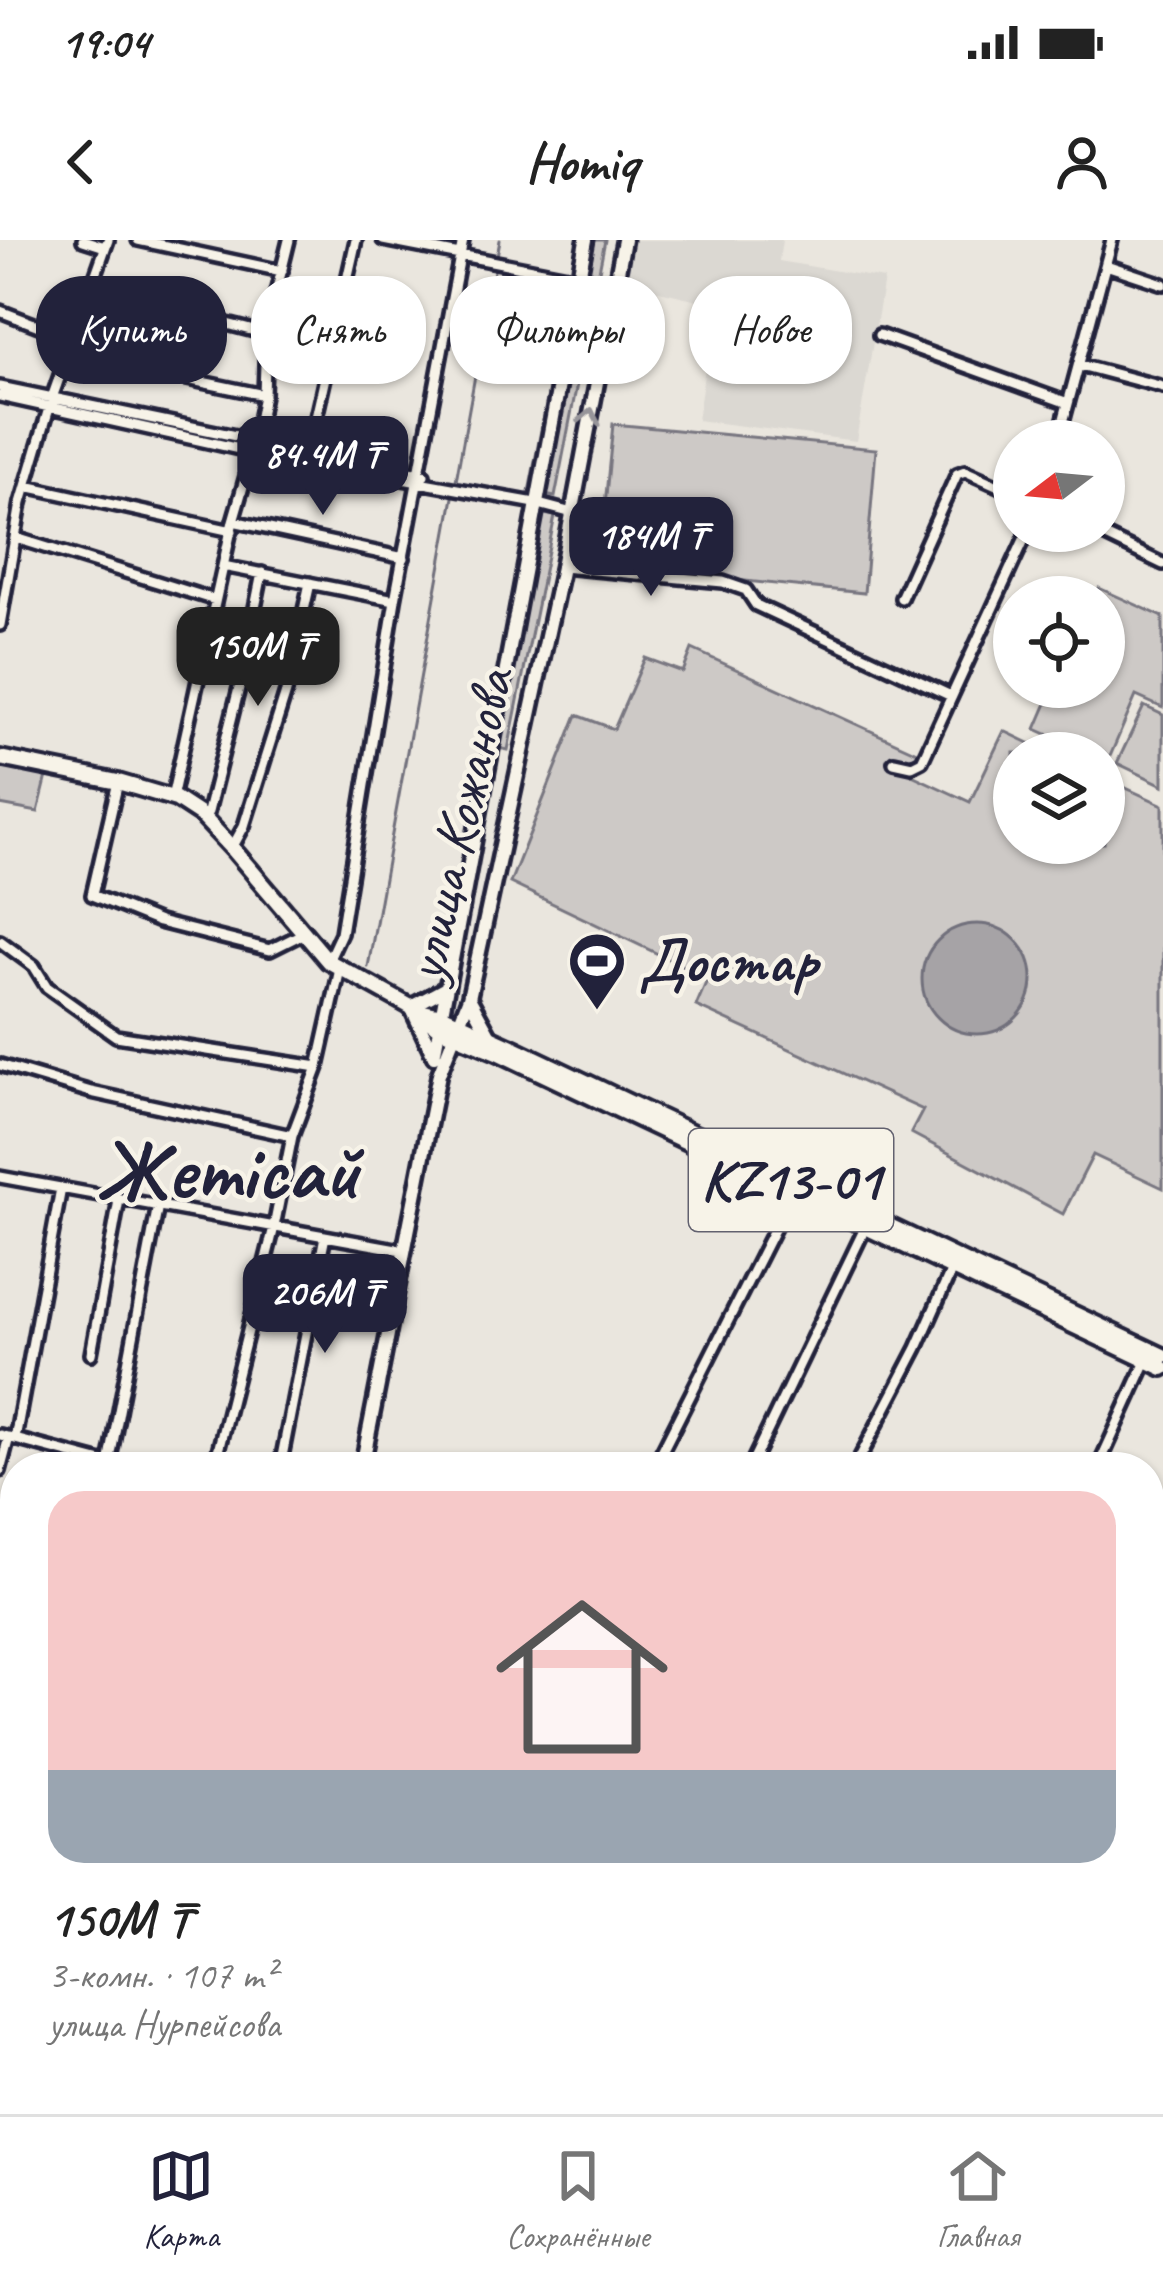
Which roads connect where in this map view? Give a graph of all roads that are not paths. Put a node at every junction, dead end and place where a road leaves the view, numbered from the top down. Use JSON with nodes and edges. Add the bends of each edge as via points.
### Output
{"nodes":[{"id":1,"x":83,"y":240,"type":"edge"},
{"id":2,"x":138,"y":240,"type":"edge"},
{"id":3,"x":289,"y":240,"type":"edge"},
{"id":4,"x":356,"y":240,"type":"edge"},
{"id":5,"x":383,"y":240,"type":"edge"},
{"id":6,"x":463,"y":240,"type":"edge"},
{"id":7,"x":586,"y":240,"type":"edge"},
{"id":8,"x":624,"y":240,"type":"edge"},
{"id":9,"x":1112,"y":240,"type":"edge"},
{"id":10,"x":396,"y":241,"type":"edge"},
{"id":11,"x":107,"y":244,"type":"edge"},
{"id":12,"x":459,"y":257,"type":"junction"},
{"id":13,"x":1106,"y":265,"type":"junction"},
{"id":14,"x":282,"y":271,"type":"junction"},
{"id":15,"x":96,"y":276,"type":"edge"},
{"id":16,"x":281,"y":276,"type":"edge"},
{"id":17,"x":567,"y":276,"type":"edge"},
{"id":18,"x":578,"y":276,"type":"edge"},
{"id":19,"x":1163,"y":284,"type":"edge"},
{"id":20,"x":0,"y":311,"type":"edge"},
{"id":21,"x":36,"y":325,"type":"edge"},
{"id":22,"x":879,"y":335,"type":"dead end"},
{"id":23,"x":1080,"y":365,"type":"junction"},
{"id":24,"x":57,"y":384,"type":"edge"},
{"id":25,"x":211,"y":384,"type":"edge"},
{"id":26,"x":264,"y":384,"type":"edge"},
{"id":27,"x":558,"y":384,"type":"edge"},
{"id":28,"x":0,"y":387,"type":"edge"},
{"id":29,"x":1163,"y":387,"type":"edge"},
{"id":30,"x":264,"y":395,"type":"junction"},
{"id":31,"x":0,"y":396,"type":"edge"},
{"id":32,"x":50,"y":403,"type":"junction"},
{"id":33,"x":1068,"y":403,"type":"junction"},
{"id":34,"x":1064,"y":420,"type":"edge"},
{"id":35,"x":254,"y":446,"type":"junction"},
{"id":36,"x":308,"y":453,"type":"junction"},
{"id":37,"x":418,"y":478,"type":"junction"},
{"id":38,"x":993,"y":484,"type":"edge"},
{"id":39,"x":26,"y":486,"type":"junction"},
{"id":40,"x":535,"y":503,"type":"junction"},
{"id":41,"x":572,"y":512,"type":"junction"},
{"id":42,"x":602,"y":520,"type":"dead end"},
{"id":43,"x":232,"y":526,"type":"junction"},
{"id":44,"x":16,"y":538,"type":"junction"},
{"id":45,"x":1125,"y":546,"type":"edge"},
{"id":46,"x":1018,"y":552,"type":"edge"},
{"id":47,"x":404,"y":558,"type":"junction"},
{"id":48,"x":1163,"y":564,"type":"edge"},
{"id":49,"x":5,"y":566,"type":"edge"},
{"id":50,"x":224,"y":566,"type":"junction"},
{"id":51,"x":562,"y":567,"type":"junction"},
{"id":52,"x":262,"y":573,"type":"junction"},
{"id":53,"x":310,"y":583,"type":"junction"},
{"id":54,"x":902,"y":598,"type":"dead end"},
{"id":55,"x":215,"y":599,"type":"junction"},
{"id":56,"x":395,"y":600,"type":"junction"},
{"id":57,"x":0,"y":625,"type":"edge"},
{"id":58,"x":951,"y":696,"type":"junction"},
{"id":59,"x":0,"y":758,"type":"edge"},
{"id":60,"x":894,"y":762,"type":"dead end"},
{"id":61,"x":118,"y":782,"type":"junction"},
{"id":62,"x":172,"y":798,"type":"junction"},
{"id":63,"x":484,"y":798,"type":"junction"},
{"id":64,"x":509,"y":802,"type":"junction"},
{"id":65,"x":202,"y":817,"type":"junction"},
{"id":66,"x":232,"y":848,"type":"junction"},
{"id":67,"x":302,"y":934,"type":"junction"},
{"id":68,"x":0,"y":940,"type":"edge"},
{"id":69,"x":334,"y":965,"type":"junction"},
{"id":70,"x":446,"y":988,"type":"junction"},
{"id":71,"x":469,"y":998,"type":"junction"},
{"id":72,"x":414,"y":1009,"type":"junction"},
{"id":73,"x":449,"y":1026,"type":"junction"},
{"id":74,"x":486,"y":1042,"type":"junction"},
{"id":75,"x":0,"y":1065,"type":"edge"},
{"id":76,"x":440,"y":1065,"type":"junction"},
{"id":77,"x":318,"y":1067,"type":"junction"},
{"id":78,"x":292,"y":1136,"type":"junction"},
{"id":79,"x":0,"y":1177,"type":"edge"},
{"id":80,"x":61,"y":1188,"type":"junction"},
{"id":81,"x":792,"y":1193,"type":"junction"},
{"id":82,"x":119,"y":1199,"type":"junction"},
{"id":83,"x":158,"y":1205,"type":"junction"},
{"id":84,"x":868,"y":1222,"type":"junction"},
{"id":85,"x":274,"y":1227,"type":"junction"},
{"id":86,"x":325,"y":1236,"type":"junction"},
{"id":87,"x":402,"y":1250,"type":"junction"},
{"id":88,"x":955,"y":1262,"type":"junction"},
{"id":89,"x":91,"y":1354,"type":"dead end"},
{"id":90,"x":1154,"y":1356,"type":"edge"},
{"id":91,"x":1163,"y":1368,"type":"edge"},
{"id":92,"x":8,"y":1437,"type":"edge"},
{"id":93,"x":63,"y":1452,"type":"edge"},
{"id":94,"x":117,"y":1452,"type":"edge"},
{"id":95,"x":218,"y":1452,"type":"edge"},
{"id":96,"x":283,"y":1452,"type":"edge"},
{"id":97,"x":365,"y":1452,"type":"edge"},
{"id":98,"x":662,"y":1452,"type":"edge"},
{"id":99,"x":757,"y":1452,"type":"edge"},
{"id":100,"x":863,"y":1452,"type":"edge"},
{"id":101,"x":1106,"y":1452,"type":"edge"}],
"edges":[{"from":1,"to":11,"type":"street"},
{"from":2,"to":14,"type":"street"},
{"from":3,"to":14,"type":"street"},
{"from":4,"to":36,"type":"street"},
{"from":5,"to":10,"type":"street"},
{"from":6,"to":12,"type":"street"},
{"from":7,"to":18,"type":"street","name":"улица Кожанова"},
{"from":41,"to":8,"type":"street","name":"улица Кожанова","one_way":true},
{"from":9,"to":13,"type":"street"},
{"from":10,"to":12,"type":"street"},
{"from":11,"to":15,"type":"street"},
{"from":12,"to":17,"type":"street"},
{"from":12,"to":37,"type":"street"},
{"from":13,"to":19,"type":"street"},
{"from":13,"to":23,"type":"street"},
{"from":14,"to":16,"type":"street"},
{"from":20,"to":21,"type":"street"},
{"from":22,"to":33,"type":"street"},
{"from":23,"to":29,"type":"street"},
{"from":23,"to":33,"type":"street"},
{"from":24,"to":32,"type":"street"},
{"from":25,"to":30,"type":"street"},
{"from":26,"to":30,"type":"street"},
{"from":27,"to":40,"type":"street","name":"улица Кожанова"},
{"from":28,"to":32,"type":"street"},
{"from":30,"to":35,"type":"street"},
{"from":31,"to":32,"type":"street"},
{"from":32,"to":35,"type":"street"},
{"from":32,"to":39,"type":"street"},
{"from":33,"to":34,"type":"street"},
{"from":35,"to":36,"type":"street"},
{"from":35,"to":37,"type":"street"},
{"from":35,"to":43,"type":"street"},
{"from":36,"to":37,"type":"street"},
{"from":37,"to":40,"type":"street"},
{"from":37,"to":47,"type":"street"},
{"from":38,"to":54,"type":"street","via":[[957,474]]},
{"from":39,"to":43,"type":"street"},
{"from":39,"to":44,"type":"street"},
{"from":40,"to":41,"type":"street"},
{"from":40,"to":63,"type":"street","name":"улица Кожанова"},
{"from":41,"to":42,"type":"street"},
{"from":41,"to":51,"type":"street","name":"улица Кожанова"},
{"from":43,"to":47,"type":"street"},
{"from":43,"to":50,"type":"street"},
{"from":44,"to":49,"type":"street"},
{"from":44,"to":55,"type":"street"},
{"from":45,"to":48,"type":"street"},
{"from":46,"to":58,"type":"street"},
{"from":47,"to":56,"type":"street"},
{"from":49,"to":57,"type":"street"},
{"from":50,"to":52,"type":"street"},
{"from":50,"to":55,"type":"street"},
{"from":51,"to":58,"type":"street","via":[[735,586],[756,604]]},
{"from":51,"to":64,"type":"street","name":"улица Кожанова"},
{"from":52,"to":53,"type":"street"},
{"from":52,"to":65,"type":"street"},
{"from":53,"to":56,"type":"street"},
{"from":53,"to":66,"type":"street","via":[[286,692]]},
{"from":55,"to":62,"type":"street"},
{"from":56,"to":69,"type":"street"},
{"from":58,"to":60,"type":"street","via":[[919,765]]},
{"from":59,"to":61,"type":"main road","number":"KZ13-01"},
{"from":61,"to":62,"type":"main road","number":"KZ13-01"},
{"from":61,"to":67,"type":"street","via":[[92,895],[159,922],[270,950]]},
{"from":62,"to":65,"type":"main road","number":"KZ13-01"},
{"from":63,"to":64,"type":"street"},
{"from":63,"to":70,"type":"street","name":"улица Кожанова"},
{"from":64,"to":71,"type":"street","name":"улица Кожанова"},
{"from":65,"to":66,"type":"main road","number":"KZ13-01"},
{"from":66,"to":67,"type":"main road","number":"KZ13-01"},
{"from":67,"to":69,"type":"main road","number":"KZ13-01"},
{"from":68,"to":77,"type":"street","via":[[47,987],[116,1036]]},
{"from":69,"to":72,"type":"main road","number":"KZ13-01"},
{"from":69,"to":77,"type":"street"},
{"from":70,"to":72,"type":"street"},
{"from":70,"to":73,"type":"street","name":"улица Кожанова"},
{"from":71,"to":73,"type":"street","name":"улица Кожанова"},
{"from":71,"to":74,"type":"street"},
{"from":72,"to":73,"type":"main road","number":"KZ13-01"},
{"from":72,"to":76,"type":"street"},
{"from":73,"to":74,"type":"main road","number":"KZ13-01"},
{"from":73,"to":76,"type":"street","name":"улица Кожанова"},
{"from":74,"to":76,"type":"street"},
{"from":74,"to":81,"type":"main road","number":"KZ13-01"},
{"from":74,"to":84,"type":"main road","number":"KZ13-01"},
{"from":75,"to":78,"type":"street"},
{"from":76,"to":87,"type":"street","name":"улица Кожанова"},
{"from":77,"to":78,"type":"street"},
{"from":78,"to":85,"type":"street"},
{"from":79,"to":80,"type":"street"},
{"from":80,"to":82,"type":"street"},
{"from":80,"to":92,"type":"street"},
{"from":81,"to":84,"type":"main road","number":"KZ13-01"},
{"from":81,"to":98,"type":"street"},
{"from":82,"to":83,"type":"street"},
{"from":82,"to":89,"type":"street"},
{"from":83,"to":85,"type":"street"},
{"from":83,"to":94,"type":"street"},
{"from":84,"to":88,"type":"main road","number":"KZ13-01"},
{"from":84,"to":99,"type":"street"},
{"from":85,"to":86,"type":"street"},
{"from":85,"to":95,"type":"street"},
{"from":86,"to":87,"type":"street"},
{"from":86,"to":96,"type":"street"},
{"from":87,"to":97,"type":"street","name":"улица Кожанова"},
{"from":88,"to":90,"type":"main road","number":"KZ13-01"},
{"from":88,"to":100,"type":"street"},
{"from":90,"to":91,"type":"main road","number":"KZ13-01"},
{"from":90,"to":101,"type":"street"},
{"from":92,"to":93,"type":"street"}]}
